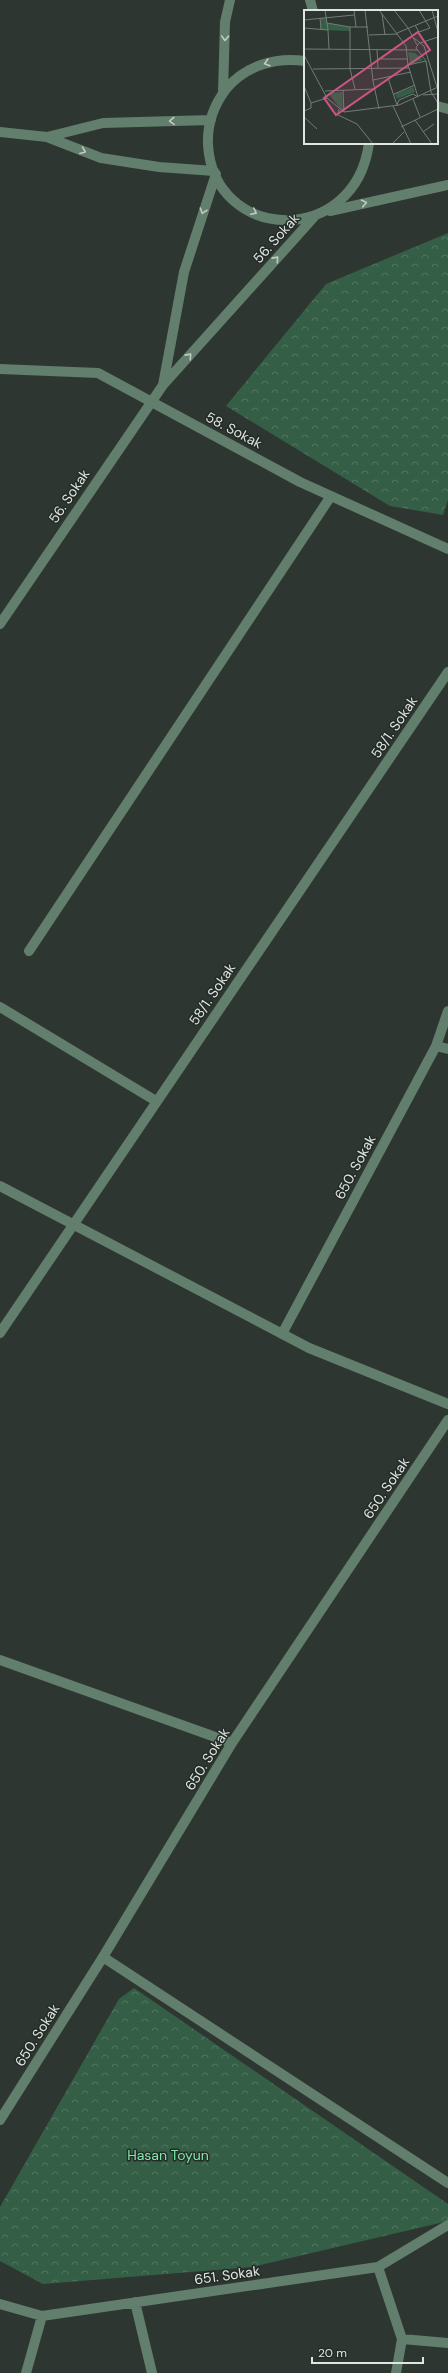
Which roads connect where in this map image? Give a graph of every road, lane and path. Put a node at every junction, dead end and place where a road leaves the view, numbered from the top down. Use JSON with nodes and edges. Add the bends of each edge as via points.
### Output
{"nodes":[{"id":1,"x":230,"y":0,"type":"edge"},
{"id":2,"x":310,"y":0,"type":"edge"},
{"id":3,"x":313,"y":10,"type":"edge"},
{"id":4,"x":304,"y":61,"type":"edge"},
{"id":5,"x":223,"y":93,"type":"junction"},
{"id":6,"x":438,"y":106,"type":"edge"},
{"id":7,"x":448,"y":109,"type":"edge"},
{"id":8,"x":210,"y":120,"type":"junction"},
{"id":9,"x":0,"y":132,"type":"edge"},
{"id":10,"x":47,"y":137,"type":"junction"},
{"id":11,"x":369,"y":144,"type":"edge"},
{"id":12,"x":215,"y":173,"type":"junction"},
{"id":13,"x":448,"y":185,"type":"edge"},
{"id":14,"x":326,"y":211,"type":"junction"},
{"id":15,"x":314,"y":217,"type":"junction"},
{"id":16,"x":0,"y":370,"type":"edge"},
{"id":17,"x":163,"y":385,"type":"junction"},
{"id":18,"x":151,"y":401,"type":"junction"},
{"id":19,"x":331,"y":496,"type":"junction"},
{"id":20,"x":448,"y":549,"type":"edge"},
{"id":21,"x":0,"y":624,"type":"edge"},
{"id":22,"x":448,"y":672,"type":"edge"},
{"id":23,"x":29,"y":951,"type":"dead end"},
{"id":24,"x":0,"y":1006,"type":"edge"},
{"id":25,"x":448,"y":1011,"type":"edge"},
{"id":26,"x":436,"y":1046,"type":"junction"},
{"id":27,"x":448,"y":1049,"type":"edge"},
{"id":28,"x":156,"y":1102,"type":"junction"},
{"id":29,"x":0,"y":1186,"type":"edge"},
{"id":30,"x":72,"y":1224,"type":"junction"},
{"id":31,"x":0,"y":1333,"type":"edge"},
{"id":32,"x":282,"y":1334,"type":"junction"},
{"id":33,"x":448,"y":1404,"type":"edge"},
{"id":34,"x":448,"y":1420,"type":"edge"},
{"id":35,"x":0,"y":1660,"type":"edge"},
{"id":36,"x":232,"y":1743,"type":"junction"},
{"id":37,"x":103,"y":1957,"type":"junction"},
{"id":38,"x":0,"y":2120,"type":"edge"},
{"id":39,"x":448,"y":2183,"type":"edge"},
{"id":40,"x":448,"y":2225,"type":"edge"},
{"id":41,"x":378,"y":2267,"type":"junction"},
{"id":42,"x":135,"y":2302,"type":"junction"},
{"id":43,"x":0,"y":2304,"type":"edge"},
{"id":44,"x":42,"y":2316,"type":"junction"},
{"id":45,"x":402,"y":2339,"type":"junction"},
{"id":46,"x":448,"y":2343,"type":"edge"},
{"id":47,"x":26,"y":2373,"type":"edge"},
{"id":48,"x":152,"y":2373,"type":"edge"},
{"id":49,"x":396,"y":2373,"type":"edge"}],
"edges":[{"from":1,"to":5,"type":"street","one_way":true,"via":[[225,22]]},
{"from":2,"to":3,"type":"street"},
{"from":4,"to":5,"type":"street","one_way":true,"via":[[279,60],[260,64],[236,79]]},
{"from":5,"to":8,"type":"street"},
{"from":6,"to":7,"type":"street"},
{"from":8,"to":10,"type":"street","one_way":true,"via":[[103,123]]},
{"from":8,"to":12,"type":"street","via":[[209,149]]},
{"from":9,"to":10,"type":"street"},
{"from":10,"to":12,"type":"street","one_way":true,"via":[[101,158]]},
{"from":11,"to":14,"type":"street","via":[[360,177],[345,197]]},
{"from":12,"to":15,"type":"street","one_way":true,"via":[[230,196],[263,217],[289,221]]},
{"from":12,"to":17,"type":"street","name":"56. Sokak","one_way":true,"via":[[184,272]]},
{"from":14,"to":13,"type":"street","one_way":true},
{"from":14,"to":15,"type":"street"},
{"from":17,"to":15,"type":"street","name":"56. Sokak","one_way":true},
{"from":16,"to":18,"type":"street","name":"58. Sokak","via":[[98,373]]},
{"from":17,"to":18,"type":"street","name":"56. Sokak"},
{"from":18,"to":19,"type":"street","name":"58. Sokak","via":[[300,482]]},
{"from":18,"to":21,"type":"street","name":"56. Sokak"},
{"from":19,"to":20,"type":"street","name":"58. Sokak"},
{"from":19,"to":23,"type":"street"},
{"from":22,"to":28,"type":"street","name":"58/1. Sokak"},
{"from":24,"to":28,"type":"street"},
{"from":25,"to":26,"type":"street","name":"650. Sokak"},
{"from":26,"to":27,"type":"street"},
{"from":26,"to":32,"type":"street","name":"650. Sokak"},
{"from":28,"to":30,"type":"street","name":"58/1. Sokak"},
{"from":29,"to":30,"type":"street"},
{"from":30,"to":31,"type":"street","name":"58/1. Sokak"},
{"from":30,"to":32,"type":"street"},
{"from":32,"to":33,"type":"street","via":[[309,1348]]},
{"from":34,"to":36,"type":"street","name":"650. Sokak"},
{"from":35,"to":36,"type":"street"},
{"from":36,"to":37,"type":"street","name":"650. Sokak"},
{"from":37,"to":38,"type":"street","name":"650. Sokak"},
{"from":37,"to":39,"type":"street"},
{"from":40,"to":41,"type":"street","name":"651. Sokak"},
{"from":41,"to":42,"type":"street","name":"651. Sokak"},
{"from":41,"to":45,"type":"street"},
{"from":42,"to":44,"type":"street","name":"651. Sokak"},
{"from":42,"to":48,"type":"street"},
{"from":43,"to":44,"type":"street","name":"651. Sokak"},
{"from":44,"to":47,"type":"street"},
{"from":45,"to":46,"type":"street"},
{"from":45,"to":49,"type":"street"}]}
